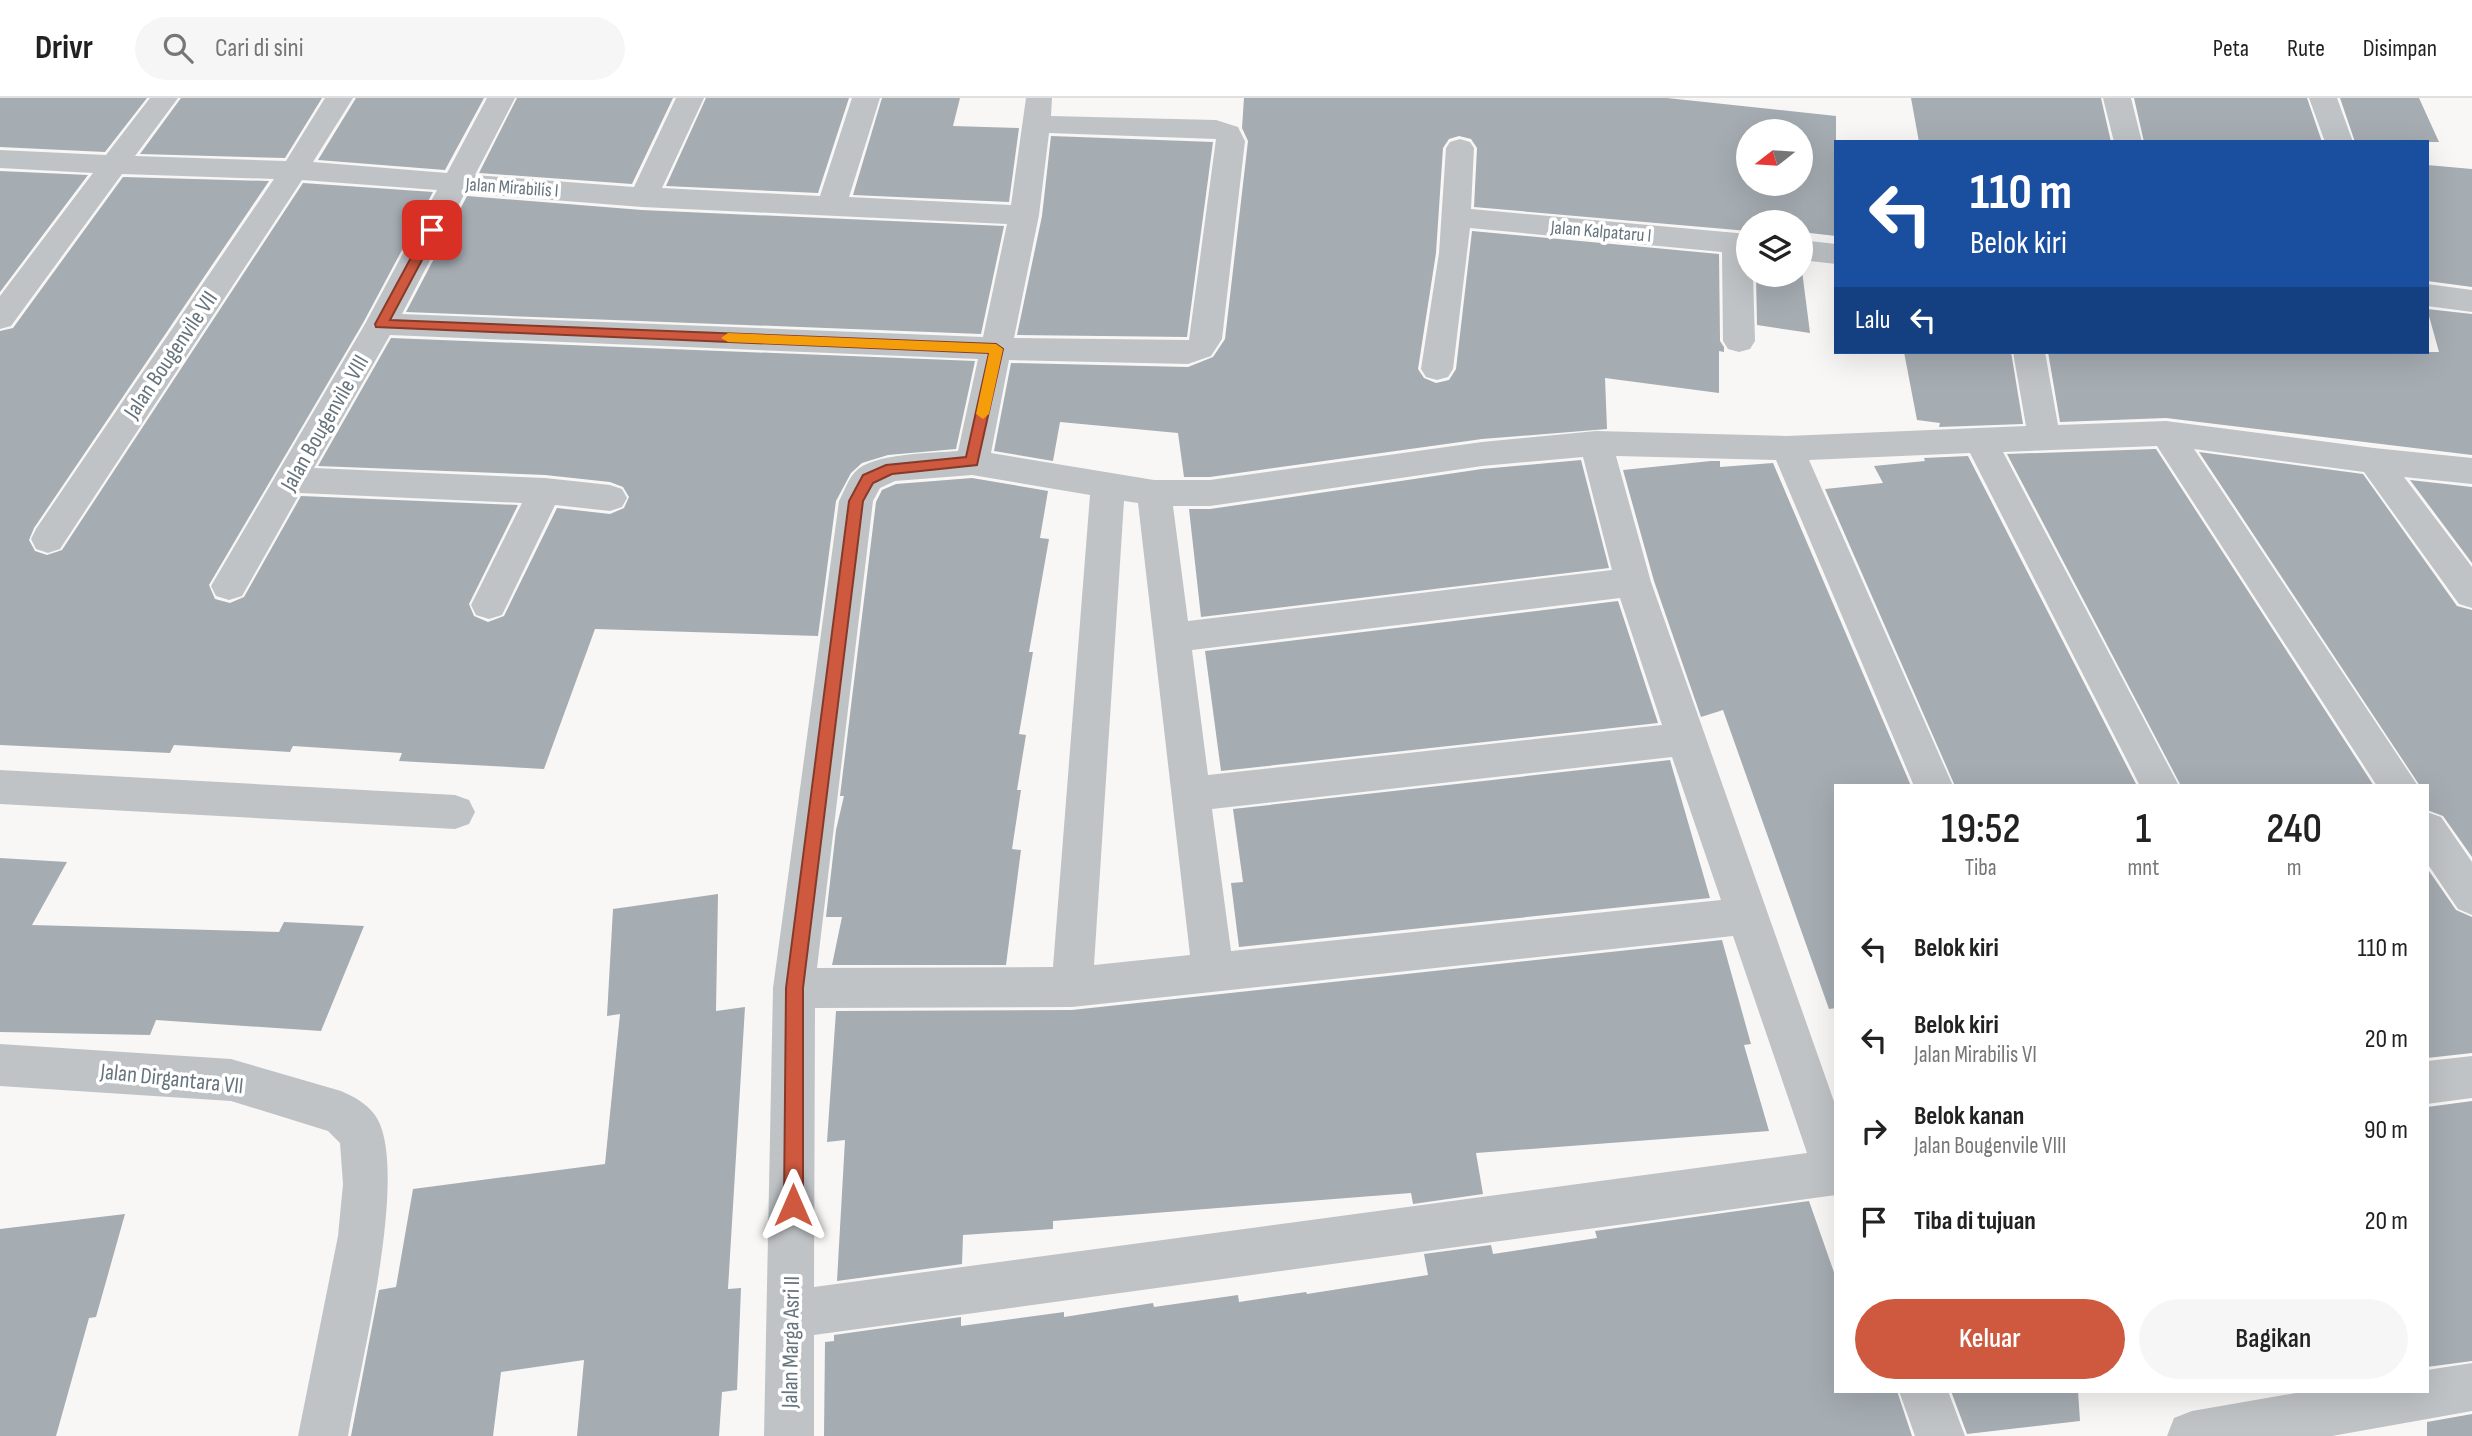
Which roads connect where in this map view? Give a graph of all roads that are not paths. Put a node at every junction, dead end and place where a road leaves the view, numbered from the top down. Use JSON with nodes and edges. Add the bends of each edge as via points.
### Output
{"nodes":[{"id":1,"x":164,"y":98,"type":"edge"},
{"id":2,"x":339,"y":98,"type":"edge"},
{"id":3,"x":501,"y":98,"type":"edge"},
{"id":4,"x":690,"y":98,"type":"edge"},
{"id":5,"x":866,"y":98,"type":"edge"},
{"id":6,"x":2117,"y":98,"type":"edge"},
{"id":7,"x":2323,"y":98,"type":"edge"},
{"id":8,"x":1037,"y":111,"type":"edge"},
{"id":9,"x":2128,"y":140,"type":"edge"},
{"id":10,"x":2338,"y":140,"type":"edge"},
{"id":11,"x":1460,"y":148,"type":"dead end"},
{"id":12,"x":0,"y":159,"type":"edge"},
{"id":13,"x":114,"y":165,"type":"junction"},
{"id":14,"x":294,"y":170,"type":"junction"},
{"id":15,"x":457,"y":184,"type":"junction"},
{"id":16,"x":642,"y":197,"type":"junction"},
{"id":17,"x":831,"y":207,"type":"junction"},
{"id":18,"x":1024,"y":215,"type":"junction"},
{"id":19,"x":1455,"y":217,"type":"junction"},
{"id":20,"x":1736,"y":243,"type":"edge"},
{"id":21,"x":1813,"y":251,"type":"edge"},
{"id":22,"x":1834,"y":254,"type":"edge"},
{"id":23,"x":1741,"y":287,"type":"edge"},
{"id":24,"x":2429,"y":295,"type":"edge"},
{"id":25,"x":2472,"y":301,"type":"edge"},
{"id":26,"x":0,"y":318,"type":"edge"},
{"id":27,"x":381,"y":324,"type":"junction"},
{"id":28,"x":1739,"y":341,"type":"dead end"},
{"id":29,"x":996,"y":349,"type":"junction"},
{"id":30,"x":2029,"y":354,"type":"edge"},
{"id":31,"x":1437,"y":369,"type":"dead end"},
{"id":32,"x":2166,"y":433,"type":"junction"},
{"id":33,"x":2043,"y":439,"type":"junction"},
{"id":34,"x":1980,"y":440,"type":"junction"},
{"id":35,"x":1596,"y":443,"type":"junction"},
{"id":36,"x":1787,"y":448,"type":"junction"},
{"id":37,"x":2374,"y":461,"type":"junction"},
{"id":38,"x":972,"y":462,"type":"junction"},
{"id":39,"x":2472,"y":471,"type":"edge"},
{"id":40,"x":293,"y":480,"type":"junction"},
{"id":41,"x":1108,"y":485,"type":"junction"},
{"id":42,"x":545,"y":491,"type":"junction"},
{"id":43,"x":1154,"y":493,"type":"junction"},
{"id":44,"x":610,"y":498,"type":"dead end"},
{"id":45,"x":48,"y":540,"type":"dead end"},
{"id":46,"x":1633,"y":582,"type":"junction"},
{"id":47,"x":229,"y":586,"type":"dead end"},
{"id":48,"x":2472,"y":594,"type":"edge"},
{"id":49,"x":489,"y":605,"type":"dead end"},
{"id":50,"x":1170,"y":638,"type":"junction"},
{"id":51,"x":1685,"y":739,"type":"junction"},
{"id":52,"x":1933,"y":784,"type":"edge"},
{"id":53,"x":2159,"y":784,"type":"edge"},
{"id":54,"x":2398,"y":784,"type":"edge"},
{"id":55,"x":0,"y":787,"type":"edge"},
{"id":56,"x":1191,"y":794,"type":"junction"},
{"id":57,"x":455,"y":812,"type":"dead end"},
{"id":58,"x":2447,"y":841,"type":"edge"},
{"id":59,"x":2472,"y":896,"type":"edge"},
{"id":60,"x":1747,"y":916,"type":"junction"},
{"id":61,"x":1213,"y":973,"type":"junction"},
{"id":62,"x":1072,"y":987,"type":"junction"},
{"id":63,"x":794,"y":988,"type":"junction"},
{"id":64,"x":0,"y":1065,"type":"edge"},
{"id":65,"x":2472,"y":1077,"type":"edge"},
{"id":66,"x":2429,"y":1083,"type":"edge"},
{"id":67,"x":1834,"y":1166,"type":"edge"},
{"id":68,"x":1834,"y":1172,"type":"edge"},
{"id":69,"x":792,"y":1314,"type":"junction"},
{"id":70,"x":2472,"y":1387,"type":"edge"},
{"id":71,"x":1924,"y":1393,"type":"edge"},
{"id":72,"x":2268,"y":1430,"type":"edge"},
{"id":73,"x":323,"y":1436,"type":"edge"},
{"id":74,"x":789,"y":1436,"type":"edge"},
{"id":75,"x":1940,"y":1436,"type":"edge"},
{"id":76,"x":2192,"y":1436,"type":"edge"}],
"edges":[{"from":1,"to":13,"type":"street"},
{"from":2,"to":14,"type":"street","name":"Jalan Bougenvile VII"},
{"from":3,"to":15,"type":"street","name":"Jalan Bougenvile VIII"},
{"from":4,"to":16,"type":"street"},
{"from":5,"to":17,"type":"street"},
{"from":6,"to":9,"type":"street"},
{"from":7,"to":10,"type":"street"},
{"from":8,"to":18,"type":"street"},
{"from":8,"to":29,"type":"street","via":[[1228,133],[1231,141],[1206,339],[1188,353]]},
{"from":11,"to":19,"type":"street"},
{"from":12,"to":13,"type":"street","name":"Jalan Mirabilis I"},
{"from":13,"to":14,"type":"street","name":"Jalan Mirabilis I"},
{"from":13,"to":26,"type":"street"},
{"from":14,"to":15,"type":"street","name":"Jalan Mirabilis I"},
{"from":14,"to":45,"type":"street","name":"Jalan Bougenvile VII"},
{"from":15,"to":16,"type":"street","name":"Jalan Mirabilis I"},
{"from":15,"to":27,"type":"street","name":"Jalan Bougenvile VIII"},
{"from":16,"to":17,"type":"street","name":"Jalan Mirabilis I"},
{"from":17,"to":18,"type":"street","name":"Jalan Mirabilis I"},
{"from":18,"to":29,"type":"street"},
{"from":19,"to":20,"type":"street","name":"Jalan Kalpataru I"},
{"from":19,"to":31,"type":"street"},
{"from":21,"to":22,"type":"street"},
{"from":23,"to":28,"type":"street"},
{"from":24,"to":25,"type":"street"},
{"from":27,"to":29,"type":"street"},
{"from":27,"to":40,"type":"street","name":"Jalan Bougenvile VIII"},
{"from":29,"to":38,"type":"street"},
{"from":30,"to":33,"type":"street"},
{"from":32,"to":33,"type":"street","name":"Jalan Marga Asri II"},
{"from":32,"to":37,"type":"street","name":"Jalan Marga Asri II"},
{"from":32,"to":54,"type":"street"},
{"from":33,"to":34,"type":"street","name":"Jalan Marga Asri II"},
{"from":34,"to":36,"type":"street","name":"Jalan Marga Asri II"},
{"from":34,"to":53,"type":"street"},
{"from":35,"to":36,"type":"street","name":"Jalan Marga Asri II"},
{"from":35,"to":43,"type":"street","name":"Jalan Marga Asri II","via":[[1482,453],[1210,493]]},
{"from":35,"to":46,"type":"street"},
{"from":36,"to":52,"type":"street"},
{"from":37,"to":39,"type":"street","name":"Jalan Marga Asri II"},
{"from":37,"to":48,"type":"street"},
{"from":38,"to":41,"type":"street","name":"Jalan Marga Asri II"},
{"from":38,"to":63,"type":"street","name":"Jalan Marga Asri II","via":[[891,469],[868,479],[856,501]]},
{"from":40,"to":42,"type":"street"},
{"from":40,"to":47,"type":"street","name":"Jalan Bougenvile VIII"},
{"from":41,"to":43,"type":"street","name":"Jalan Marga Asri II"},
{"from":41,"to":62,"type":"street"},
{"from":42,"to":44,"type":"street"},
{"from":42,"to":49,"type":"street"},
{"from":43,"to":50,"type":"street"},
{"from":46,"to":50,"type":"street"},
{"from":46,"to":51,"type":"street"},
{"from":50,"to":56,"type":"street"},
{"from":51,"to":56,"type":"street"},
{"from":51,"to":60,"type":"street"},
{"from":55,"to":57,"type":"street"},
{"from":56,"to":61,"type":"street"},
{"from":58,"to":59,"type":"street"},
{"from":60,"to":61,"type":"street"},
{"from":60,"to":67,"type":"street"},
{"from":61,"to":62,"type":"street"},
{"from":62,"to":63,"type":"street"},
{"from":63,"to":69,"type":"street","name":"Jalan Marga Asri II"},
{"from":64,"to":73,"type":"street","name":"Jalan Dirgantara VII","via":[[231,1080],[341,1113],[361,1133],[366,1184],[361,1236]]},
{"from":65,"to":66,"type":"street"},
{"from":68,"to":69,"type":"street"},
{"from":69,"to":74,"type":"street","name":"Jalan Marga Asri II"},
{"from":70,"to":72,"type":"street"},
{"from":71,"to":75,"type":"street"},
{"from":72,"to":76,"type":"street"}]}
